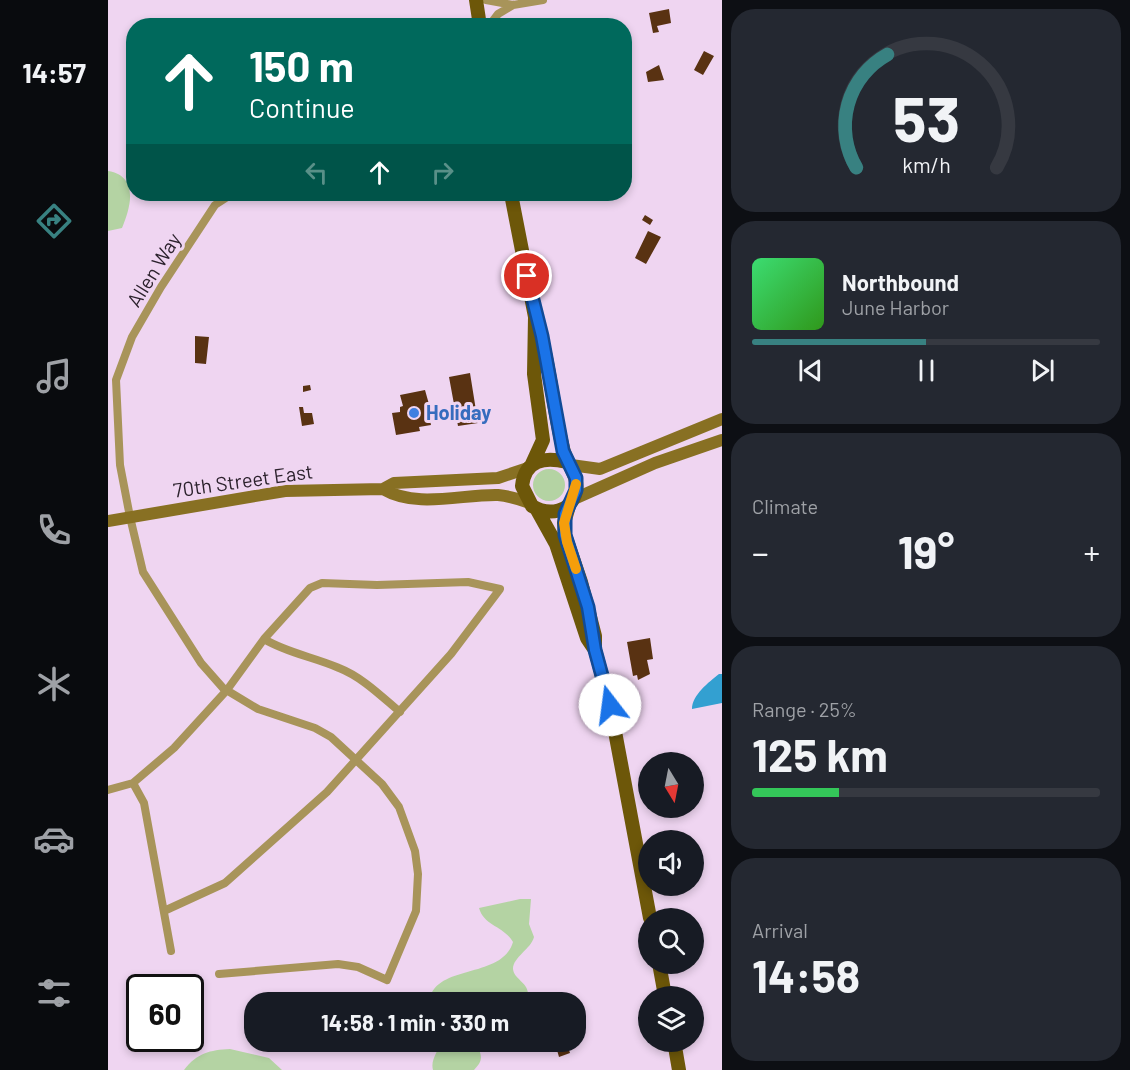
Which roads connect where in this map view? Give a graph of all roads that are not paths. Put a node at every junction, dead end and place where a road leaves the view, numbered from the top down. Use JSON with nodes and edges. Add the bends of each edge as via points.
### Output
{"nodes":[{"id":1,"x":476,"y":0,"type":"edge"},
{"id":2,"x":486,"y":0,"type":"edge"},
{"id":3,"x":543,"y":0,"type":"edge"},
{"id":4,"x":513,"y":5,"type":"junction"},
{"id":5,"x":479,"y":18,"type":"edge"},
{"id":6,"x":495,"y":18,"type":"edge"},
{"id":7,"x":221,"y":201,"type":"edge"},
{"id":8,"x":512,"y":201,"type":"edge"},
{"id":9,"x":535,"y":317,"type":"junction"},
{"id":10,"x":722,"y":419,"type":"edge"},
{"id":11,"x":722,"y":440,"type":"edge"},
{"id":12,"x":569,"y":464,"type":"junction"},
{"id":13,"x":530,"y":466,"type":"junction"},
{"id":14,"x":383,"y":489,"type":"junction"},
{"id":15,"x":571,"y":503,"type":"junction"},
{"id":16,"x":533,"y":506,"type":"junction"},
{"id":17,"x":130,"y":517,"type":"junction"},
{"id":18,"x":108,"y":521,"type":"edge"},
{"id":19,"x":264,"y":639,"type":"junction"},
{"id":20,"x":595,"y":650,"type":"junction"},
{"id":21,"x":227,"y":690,"type":"junction"},
{"id":22,"x":400,"y":712,"type":"junction"},
{"id":23,"x":358,"y":761,"type":"junction"},
{"id":24,"x":133,"y":783,"type":"junction"},
{"id":25,"x":108,"y":790,"type":"edge"},
{"id":26,"x":648,"y":908,"type":"edge"},
{"id":27,"x":164,"y":910,"type":"junction"},
{"id":28,"x":171,"y":951,"type":"dead end"},
{"id":29,"x":219,"y":974,"type":"dead end"},
{"id":30,"x":676,"y":1052,"type":"edge"},
{"id":31,"x":679,"y":1070,"type":"edge"}],
"edges":[{"from":1,"to":5,"type":"main road"},
{"from":2,"to":4,"type":"street"},
{"from":3,"to":4,"type":"street"},
{"from":4,"to":6,"type":"street"},
{"from":7,"to":17,"type":"street","name":"Allen Way","via":[[161,287],[132,337],[116,380],[120,465]]},
{"from":8,"to":9,"type":"main road"},
{"from":9,"to":12,"type":"main road"},
{"from":9,"to":13,"type":"main road","via":[[534,374],[543,440]]},
{"from":10,"to":12,"type":"main road","via":[[600,469]]},
{"from":11,"to":15,"type":"main road","via":[[655,463]]},
{"from":12,"to":13,"type":"main road","via":[[548,458]]},
{"from":12,"to":15,"type":"main road","via":[[576,484]]},
{"from":13,"to":14,"type":"main road","name":"70th Street East","via":[[498,478],[394,483]]},
{"from":13,"to":16,"type":"main road","via":[[522,486]]},
{"from":14,"to":16,"type":"main road","name":"70th Street East","via":[[433,499],[496,495]]},
{"from":14,"to":17,"type":"main road","name":"70th Street East","via":[[285,491]]},
{"from":15,"to":16,"type":"main road","via":[[555,512]]},
{"from":15,"to":20,"type":"main road","via":[[564,523],[565,535],[588,607]]},
{"from":16,"to":20,"type":"main road","via":[[556,544],[586,638]]},
{"from":17,"to":18,"type":"main road","name":"70th Street East"},
{"from":17,"to":21,"type":"street","name":"Allen Way","via":[[143,572],[188,646]]},
{"from":19,"to":21,"type":"street"},
{"from":19,"to":22,"type":"street","via":[[282,649],[341,668]]},
{"from":19,"to":22,"type":"street","via":[[310,588],[322,583],[468,582],[500,590]]},
{"from":20,"to":26,"type":"main road","via":[[610,705]]},
{"from":21,"to":23,"type":"street","name":"Allen Way","via":[[258,709],[332,737]]},
{"from":21,"to":24,"type":"street","via":[[174,748]]},
{"from":22,"to":23,"type":"street"},
{"from":23,"to":27,"type":"street","via":[[225,883]]},
{"from":23,"to":29,"type":"street","name":"Allen Way","via":[[399,807],[415,851],[416,911],[387,980],[358,967],[338,964]]},
{"from":24,"to":25,"type":"street"},
{"from":24,"to":27,"type":"street","via":[[144,802]]},
{"from":27,"to":28,"type":"street"},
{"from":30,"to":31,"type":"main road"}]}
